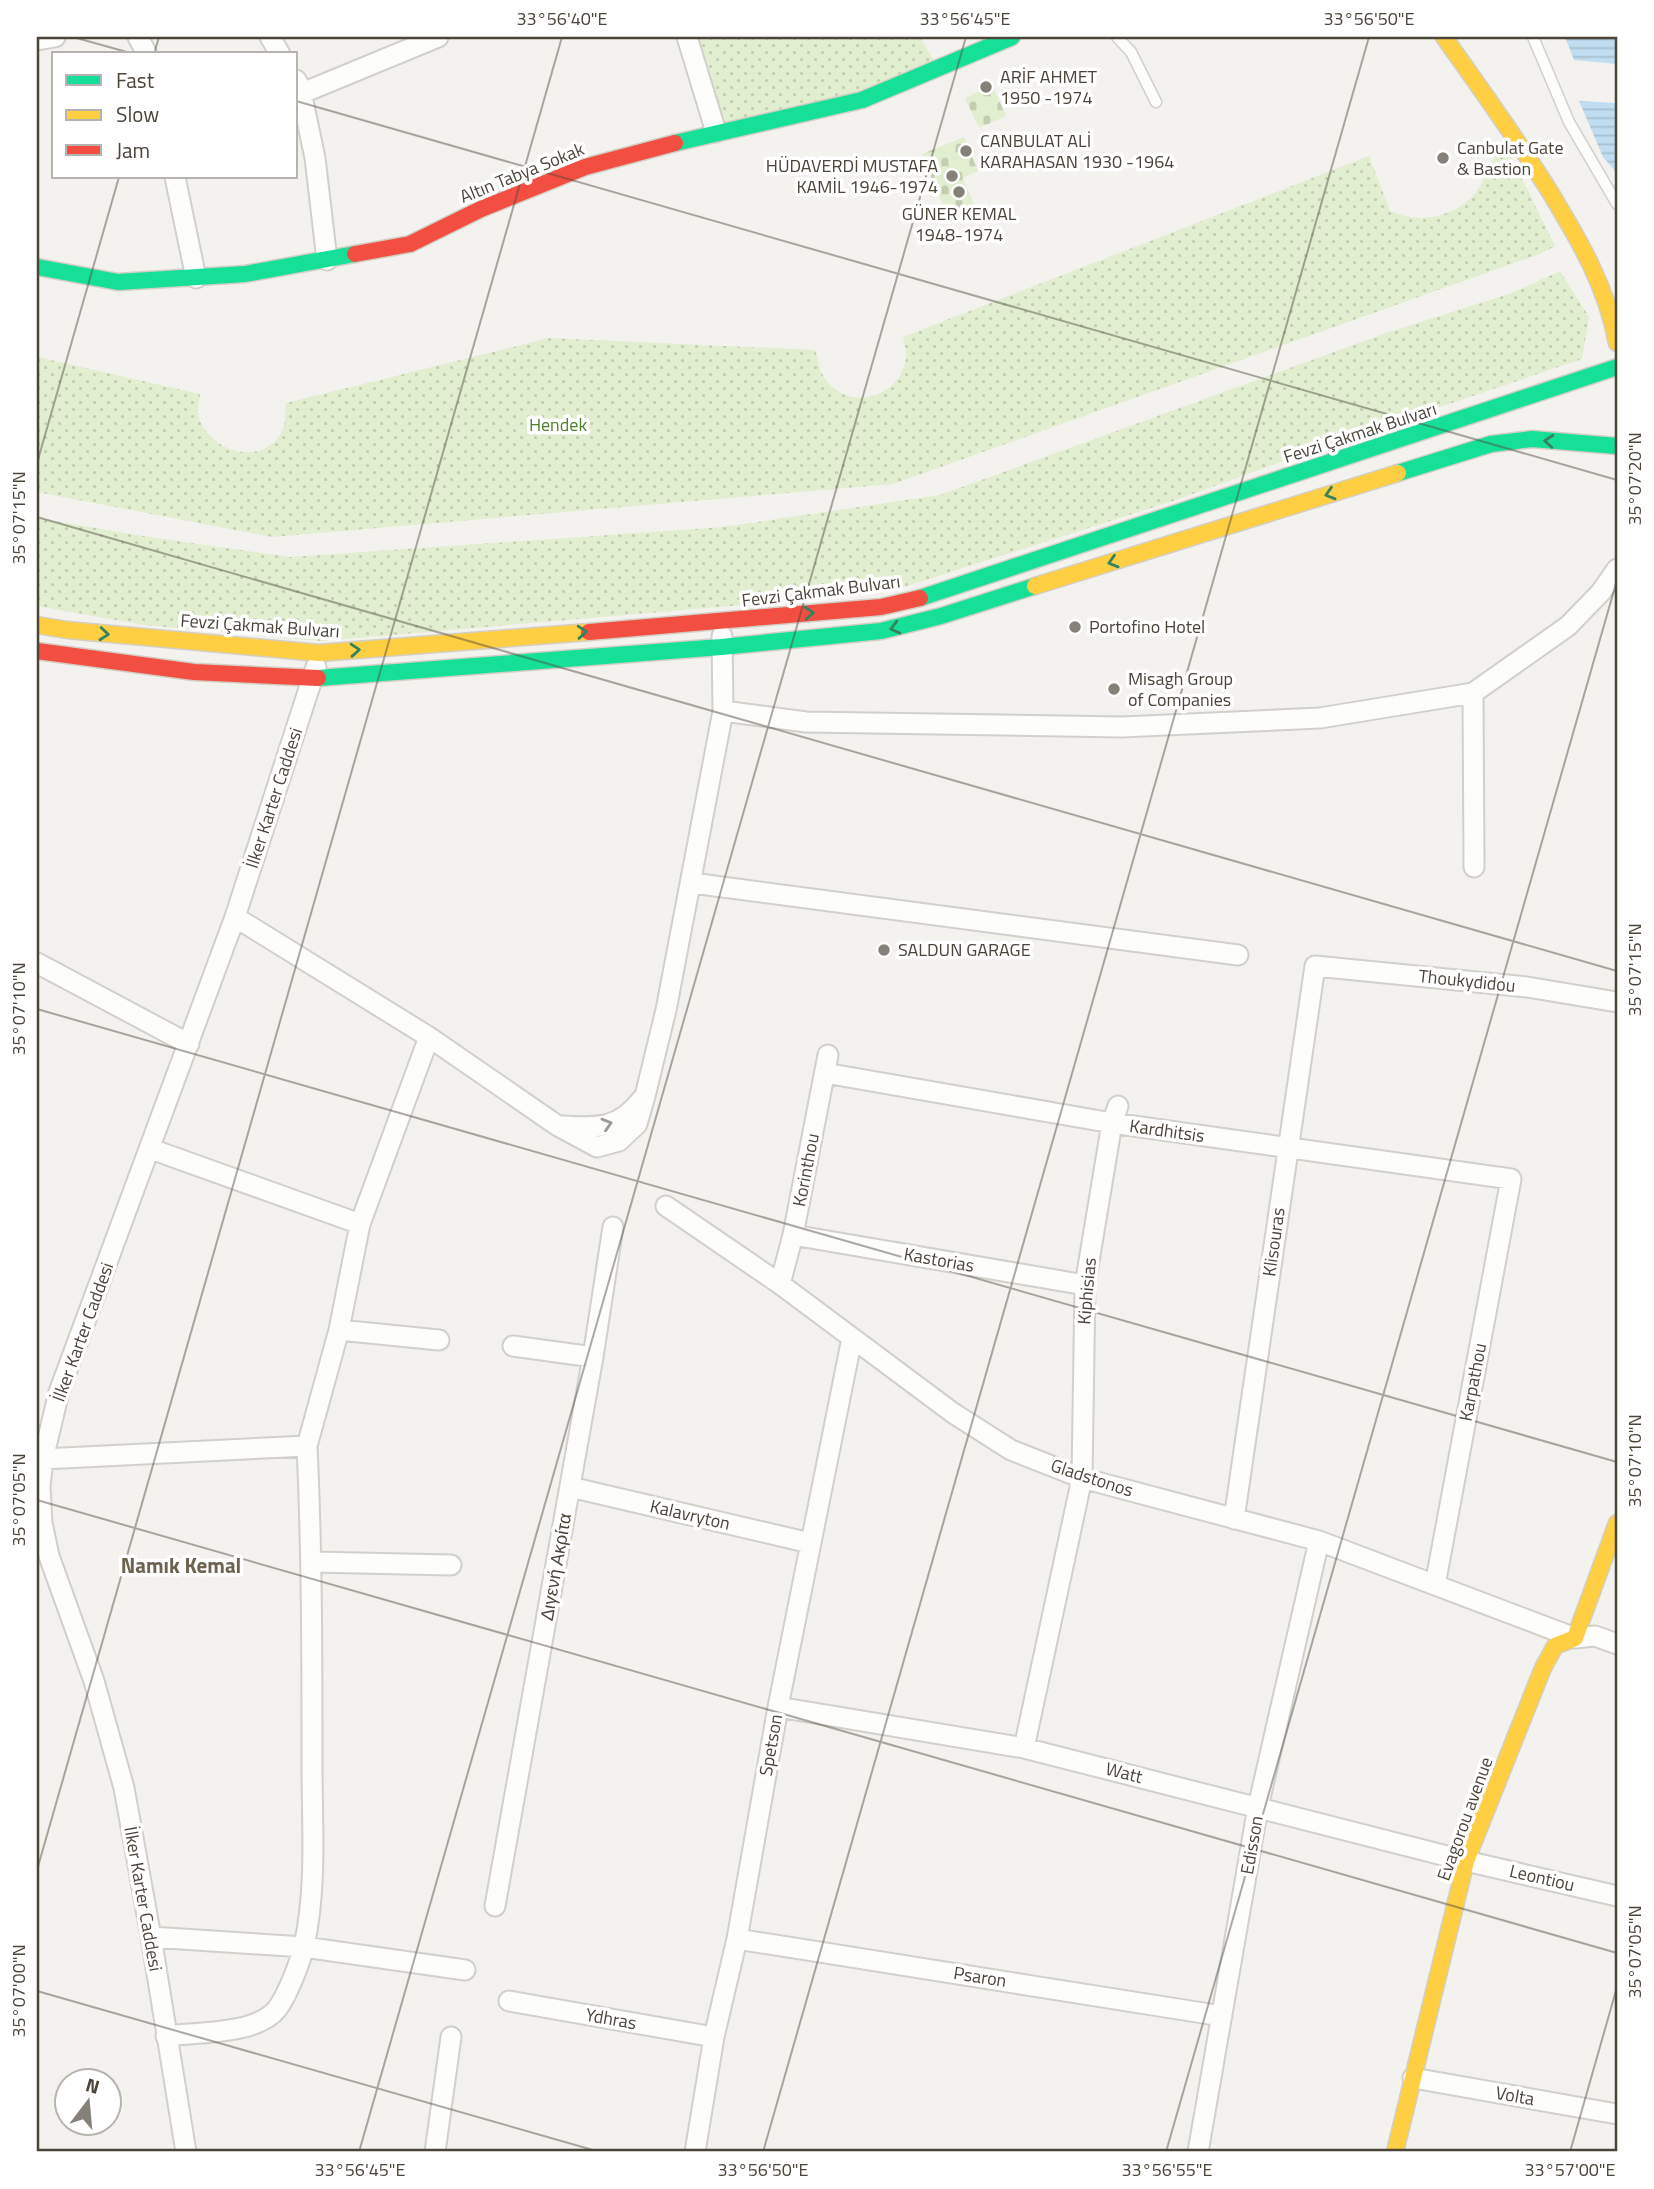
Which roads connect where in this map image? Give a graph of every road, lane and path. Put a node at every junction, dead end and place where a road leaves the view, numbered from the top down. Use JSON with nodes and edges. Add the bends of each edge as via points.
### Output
{"nodes":[{"id":1,"x":55,"y":37,"type":"edge"},
{"id":2,"x":438,"y":37,"type":"edge"},
{"id":3,"x":687,"y":37,"type":"edge"},
{"id":4,"x":1012,"y":37,"type":"edge"},
{"id":5,"x":1117,"y":37,"type":"edge"},
{"id":6,"x":1444,"y":37,"type":"edge"},
{"id":7,"x":1533,"y":37,"type":"edge"},
{"id":8,"x":37,"y":40,"type":"edge"},
{"id":9,"x":298,"y":87,"type":"edge"},
{"id":10,"x":1156,"y":102,"type":"dead end"},
{"id":11,"x":716,"y":132,"type":"junction"},
{"id":12,"x":175,"y":178,"type":"edge"},
{"id":13,"x":1617,"y":204,"type":"edge"},
{"id":14,"x":327,"y":260,"type":"junction"},
{"id":15,"x":37,"y":267,"type":"edge"},
{"id":16,"x":196,"y":278,"type":"junction"},
{"id":17,"x":1617,"y":343,"type":"edge"},
{"id":18,"x":1617,"y":367,"type":"edge"},
{"id":19,"x":1617,"y":446,"type":"edge"},
{"id":20,"x":1617,"y":569,"type":"edge"},
{"id":21,"x":723,"y":621,"type":"junction"},
{"id":22,"x":37,"y":625,"type":"edge"},
{"id":23,"x":721,"y":646,"type":"junction"},
{"id":24,"x":37,"y":651,"type":"edge"},
{"id":25,"x":319,"y":653,"type":"junction"},
{"id":26,"x":313,"y":678,"type":"junction"},
{"id":27,"x":1473,"y":693,"type":"junction"},
{"id":28,"x":723,"y":711,"type":"junction"},
{"id":29,"x":1474,"y":867,"type":"dead end"},
{"id":30,"x":692,"y":883,"type":"junction"},
{"id":31,"x":235,"y":917,"type":"junction"},
{"id":32,"x":1238,"y":955,"type":"dead end"},
{"id":33,"x":37,"y":963,"type":"edge"},
{"id":34,"x":1315,"y":966,"type":"joint"},
{"id":35,"x":1617,"y":1002,"type":"edge"},
{"id":36,"x":429,"y":1037,"type":"junction"},
{"id":37,"x":189,"y":1044,"type":"junction"},
{"id":38,"x":826,"y":1064,"type":"joint"},
{"id":39,"x":1115,"y":1115,"type":"junction"},
{"id":40,"x":151,"y":1149,"type":"junction"},
{"id":41,"x":1287,"y":1149,"type":"junction"},
{"id":42,"x":1511,"y":1179,"type":"joint"},
{"id":43,"x":666,"y":1206,"type":"dead end"},
{"id":44,"x":360,"y":1224,"type":"junction"},
{"id":45,"x":613,"y":1227,"type":"dead end"},
{"id":46,"x":793,"y":1235,"type":"junction"},
{"id":47,"x":780,"y":1284,"type":"junction"},
{"id":48,"x":1085,"y":1285,"type":"junction"},
{"id":49,"x":338,"y":1330,"type":"junction"},
{"id":50,"x":852,"y":1338,"type":"junction"},
{"id":51,"x":439,"y":1340,"type":"dead end"},
{"id":52,"x":513,"y":1346,"type":"dead end"},
{"id":53,"x":593,"y":1357,"type":"junction"},
{"id":54,"x":43,"y":1427,"type":"edge"},
{"id":55,"x":307,"y":1446,"type":"junction"},
{"id":56,"x":43,"y":1459,"type":"junction"},
{"id":57,"x":1082,"y":1478,"type":"junction"},
{"id":58,"x":570,"y":1487,"type":"junction"},
{"id":59,"x":1234,"y":1519,"type":"junction"},
{"id":60,"x":1617,"y":1523,"type":"edge"},
{"id":61,"x":1319,"y":1541,"type":"junction"},
{"id":62,"x":810,"y":1543,"type":"junction"},
{"id":63,"x":43,"y":1559,"type":"edge"},
{"id":64,"x":313,"y":1562,"type":"junction"},
{"id":65,"x":451,"y":1565,"type":"dead end"},
{"id":66,"x":1435,"y":1585,"type":"junction"},
{"id":67,"x":1575,"y":1638,"type":"junction"},
{"id":68,"x":1617,"y":1644,"type":"edge"},
{"id":69,"x":778,"y":1707,"type":"junction"},
{"id":70,"x":1024,"y":1748,"type":"junction"},
{"id":71,"x":1258,"y":1807,"type":"junction"},
{"id":72,"x":1466,"y":1861,"type":"junction"},
{"id":73,"x":1617,"y":1896,"type":"edge"},
{"id":74,"x":495,"y":1906,"type":"dead end"},
{"id":75,"x":151,"y":1937,"type":"junction"},
{"id":76,"x":737,"y":1939,"type":"junction"},
{"id":77,"x":304,"y":1947,"type":"junction"},
{"id":78,"x":465,"y":1970,"type":"dead end"},
{"id":79,"x":509,"y":2001,"type":"dead end"},
{"id":80,"x":1222,"y":2015,"type":"junction"},
{"id":81,"x":166,"y":2036,"type":"junction"},
{"id":82,"x":714,"y":2036,"type":"junction"},
{"id":83,"x":451,"y":2037,"type":"dead end"},
{"id":84,"x":1413,"y":2078,"type":"junction"},
{"id":85,"x":1617,"y":2114,"type":"edge"},
{"id":86,"x":186,"y":2152,"type":"edge"},
{"id":87,"x":435,"y":2152,"type":"edge"},
{"id":88,"x":695,"y":2152,"type":"edge"},
{"id":89,"x":1198,"y":2152,"type":"edge"},
{"id":90,"x":1395,"y":2152,"type":"edge"}],
"edges":[{"from":1,"to":8,"type":"street"},
{"from":2,"to":9,"type":"street"},
{"from":3,"to":11,"type":"street"},
{"from":4,"to":11,"type":"main road","name":"Altın Tabya Sokak","via":[[862,100]]},
{"from":5,"to":10,"type":"lane","via":[[1131,52]]},
{"from":6,"to":17,"type":"main road","via":[[1534,166],[1591,261],[1607,298]]},
{"from":7,"to":13,"type":"lane","via":[[1569,122]]},
{"from":9,"to":14,"type":"street","via":[[315,158]]},
{"from":11,"to":14,"type":"main road","name":"Altın Tabya Sokak","via":[[585,167],[410,244]]},
{"from":12,"to":16,"type":"street"},
{"from":14,"to":16,"type":"main road","name":"Altın Tabya Sokak"},
{"from":15,"to":16,"type":"main road","name":"Altın Tabya Sokak","via":[[118,282]]},
{"from":21,"to":18,"type":"main road","name":"Fevzi Çakmak Bulvarı","one_way":true,"via":[[881,607],[938,593]]},
{"from":19,"to":23,"type":"main road","one_way":true,"via":[[1532,439],[1490,444],[941,616],[881,631]]},
{"from":20,"to":27,"type":"street","via":[[1567,626]]},
{"from":21,"to":23,"type":"street"},
{"from":25,"to":21,"type":"main road","name":"Fevzi Çakmak Bulvarı","one_way":true},
{"from":22,"to":25,"type":"main road","name":"Fevzi Çakmak Bulvarı","one_way":true},
{"from":23,"to":26,"type":"main road"},
{"from":23,"to":28,"type":"street"},
{"from":24,"to":26,"type":"main road","via":[[194,671]]},
{"from":25,"to":26,"type":"street","name":"İlker Karter Caddesi"},
{"from":26,"to":31,"type":"street","name":"İlker Karter Caddesi"},
{"from":27,"to":28,"type":"street","via":[[1320,718],[1122,727],[806,722]]},
{"from":27,"to":29,"type":"street"},
{"from":28,"to":30,"type":"street"},
{"from":30,"to":32,"type":"street"},
{"from":30,"to":36,"type":"street","via":[[645,1096],[637,1124],[619,1140],[597,1147],[558,1126]]},
{"from":31,"to":36,"type":"street"},
{"from":31,"to":37,"type":"street","name":"İlker Karter Caddesi"},
{"from":33,"to":37,"type":"street"},
{"from":34,"to":35,"type":"street","name":"Thoukydidou","via":[[1527,987]]},
{"from":34,"to":41,"type":"street","name":"Klisouras"},
{"from":36,"to":44,"type":"street"},
{"from":37,"to":40,"type":"street","name":"İlker Karter Caddesi"},
{"from":38,"to":39,"type":"street","name":"Kardhitsis"},
{"from":38,"to":46,"type":"street","name":"Korinthou"},
{"from":39,"to":41,"type":"street","name":"Kardhitsis"},
{"from":39,"to":48,"type":"street","name":"Kiphisias"},
{"from":40,"to":44,"type":"street"},
{"from":40,"to":54,"type":"street","name":"İlker Karter Caddesi"},
{"from":41,"to":42,"type":"street","name":"Kardhitsis"},
{"from":41,"to":59,"type":"street","name":"Klisouras"},
{"from":42,"to":66,"type":"street","name":"Karpathou"},
{"from":43,"to":47,"type":"street","name":"Gladstonos"},
{"from":44,"to":49,"type":"street"},
{"from":45,"to":53,"type":"street","name":"Διγενή Ακρίτα"},
{"from":46,"to":47,"type":"street","name":"Korinthou"},
{"from":46,"to":48,"type":"street","name":"Kastorias"},
{"from":47,"to":50,"type":"street","name":"Gladstonos"},
{"from":48,"to":57,"type":"street","name":"Kiphisias"},
{"from":49,"to":51,"type":"street"},
{"from":49,"to":55,"type":"street"},
{"from":50,"to":57,"type":"street","name":"Gladstonos","via":[[1011,1450]]},
{"from":50,"to":62,"type":"street","name":"Spetson"},
{"from":52,"to":53,"type":"street"},
{"from":53,"to":58,"type":"street","name":"Διγενή Ακρίτα"},
{"from":54,"to":56,"type":"street","name":"İlker Karter Caddesi"},
{"from":55,"to":56,"type":"street"},
{"from":55,"to":64,"type":"street"},
{"from":56,"to":63,"type":"street","name":"İlker Karter Caddesi"},
{"from":57,"to":59,"type":"street","name":"Gladstonos"},
{"from":57,"to":70,"type":"street","name":"Kiphisias"},
{"from":58,"to":62,"type":"street","name":"Kalavryton"},
{"from":58,"to":74,"type":"street","name":"Διγενή Ακρίτα"},
{"from":59,"to":61,"type":"street","name":"Gladstonos"},
{"from":60,"to":67,"type":"main road"},
{"from":61,"to":66,"type":"street","name":"Gladstonos"},
{"from":61,"to":71,"type":"street","name":"Edisson"},
{"from":62,"to":69,"type":"street","name":"Spetson"},
{"from":63,"to":75,"type":"street","name":"İlker Karter Caddesi","via":[[94,1681],[124,1788]]},
{"from":64,"to":65,"type":"street"},
{"from":64,"to":77,"type":"street","via":[[312,1847]]},
{"from":66,"to":67,"type":"street","name":"Gladstonos"},
{"from":67,"to":68,"type":"street","name":"Gladstonos","via":[[1595,1636]]},
{"from":67,"to":72,"type":"main road","name":"Evagorou avenue","via":[[1555,1646],[1543,1668]]},
{"from":69,"to":70,"type":"street","name":"Watt"},
{"from":69,"to":76,"type":"street","name":"Spetson"},
{"from":70,"to":71,"type":"street","name":"Watt"},
{"from":71,"to":72,"type":"street","name":"Watt"},
{"from":71,"to":80,"type":"street","name":"Edisson"},
{"from":72,"to":73,"type":"street","name":"Leontiou"},
{"from":72,"to":84,"type":"main road","name":"Evagorou avenue"},
{"from":75,"to":77,"type":"street"},
{"from":75,"to":81,"type":"street","name":"İlker Karter Caddesi"},
{"from":76,"to":80,"type":"street","name":"Psaron"},
{"from":76,"to":82,"type":"street","name":"Spetson"},
{"from":77,"to":78,"type":"street"},
{"from":77,"to":81,"type":"street","via":[[277,2009],[262,2022]]},
{"from":79,"to":82,"type":"street","name":"Ydhras"},
{"from":80,"to":89,"type":"street","name":"Edisson"},
{"from":81,"to":86,"type":"street","name":"İlker Karter Caddesi"},
{"from":82,"to":88,"type":"street","name":"Spetson"},
{"from":83,"to":87,"type":"street"},
{"from":84,"to":85,"type":"street","name":"Volta"},
{"from":84,"to":90,"type":"main road","name":"Evagorou avenue"}]}
